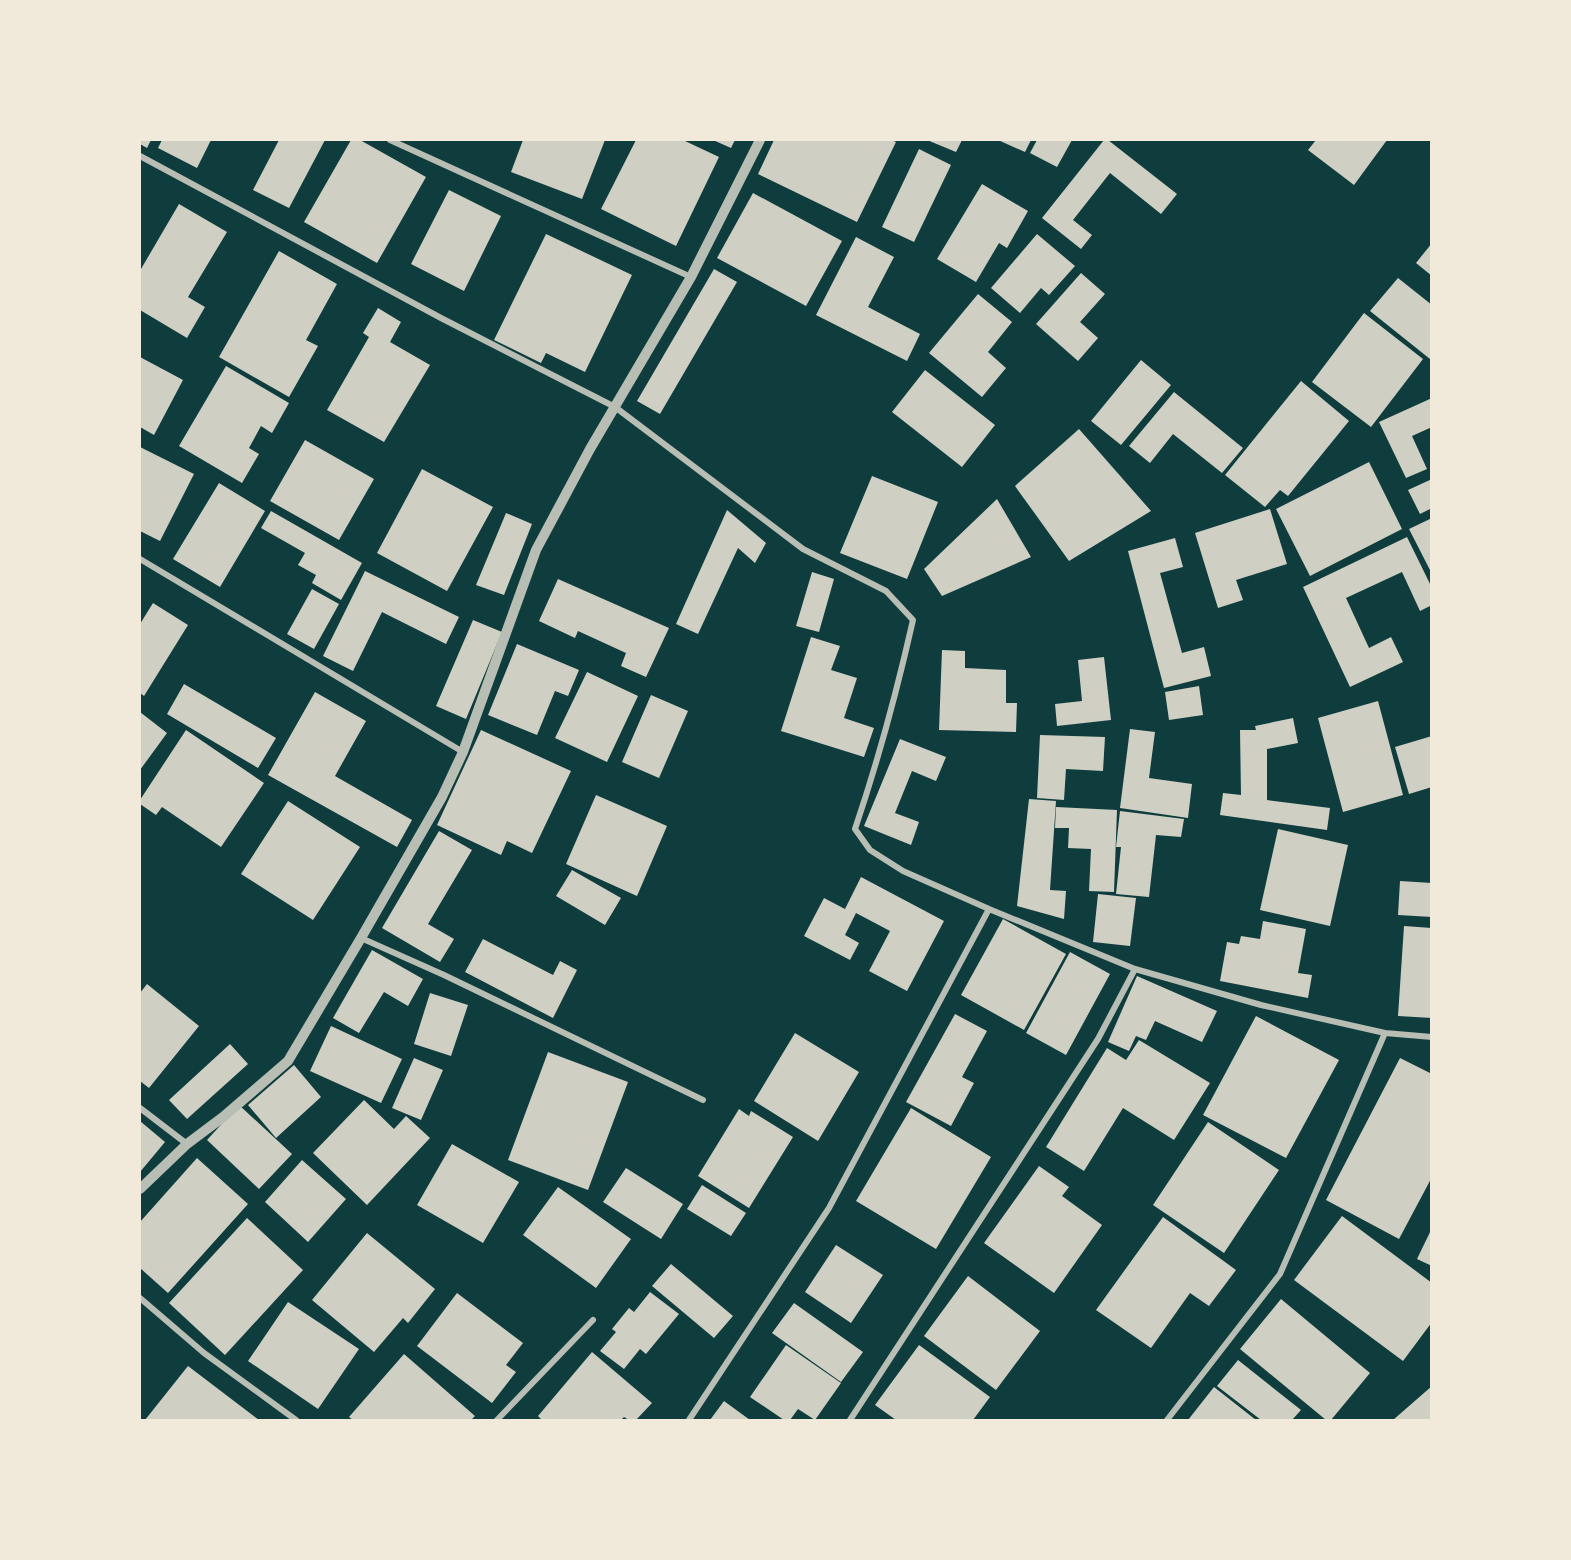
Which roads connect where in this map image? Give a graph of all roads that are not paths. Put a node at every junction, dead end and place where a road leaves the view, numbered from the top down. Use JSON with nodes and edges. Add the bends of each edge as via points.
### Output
{"nodes":[{"id":1,"x":390,"y":140,"type":"edge"},
{"id":2,"x":760,"y":140,"type":"edge"},
{"id":3,"x":140,"y":156,"type":"edge"},
{"id":4,"x":691,"y":277,"type":"junction"},
{"id":5,"x":615,"y":407,"type":"junction"},
{"id":6,"x":140,"y":559,"type":"edge"},
{"id":7,"x":463,"y":752,"type":"junction"},
{"id":8,"x":989,"y":909,"type":"junction"},
{"id":9,"x":361,"y":938,"type":"junction"},
{"id":10,"x":1135,"y":969,"type":"junction"},
{"id":11,"x":1385,"y":1033,"type":"junction"},
{"id":12,"x":1431,"y":1037,"type":"edge"},
{"id":13,"x":703,"y":1100,"type":"dead end"},
{"id":14,"x":140,"y":1108,"type":"edge"},
{"id":15,"x":187,"y":1144,"type":"junction"},
{"id":16,"x":140,"y":1189,"type":"edge"},
{"id":17,"x":140,"y":1298,"type":"edge"},
{"id":18,"x":593,"y":1320,"type":"dead end"},
{"id":19,"x":296,"y":1420,"type":"edge"},
{"id":20,"x":497,"y":1420,"type":"edge"},
{"id":21,"x":689,"y":1420,"type":"edge"},
{"id":22,"x":850,"y":1420,"type":"edge"},
{"id":23,"x":1167,"y":1420,"type":"edge"}],
"edges":[{"from":1,"to":4,"type":"street"},
{"from":2,"to":4,"type":"street"},
{"from":3,"to":5,"type":"street"},
{"from":4,"to":5,"type":"street"},
{"from":5,"to":7,"type":"street","via":[[536,550]]},
{"from":5,"to":8,"type":"street","via":[[803,549],[886,591],[913,620],[897,689],[855,829],[870,850],[903,871]]},
{"from":6,"to":7,"type":"street"},
{"from":7,"to":9,"type":"street","via":[[442,797]]},
{"from":8,"to":10,"type":"street"},
{"from":8,"to":21,"type":"street","via":[[829,1208]]},
{"from":9,"to":13,"type":"street"},
{"from":9,"to":15,"type":"street","via":[[288,1061]]},
{"from":10,"to":11,"type":"street","via":[[1261,1005]]},
{"from":10,"to":22,"type":"street","via":[[1098,1039]]},
{"from":11,"to":12,"type":"street"},
{"from":11,"to":23,"type":"street","via":[[1280,1274]]},
{"from":14,"to":15,"type":"street"},
{"from":15,"to":16,"type":"street"},
{"from":17,"to":19,"type":"street","via":[[204,1353]]},
{"from":18,"to":20,"type":"street"}]}
